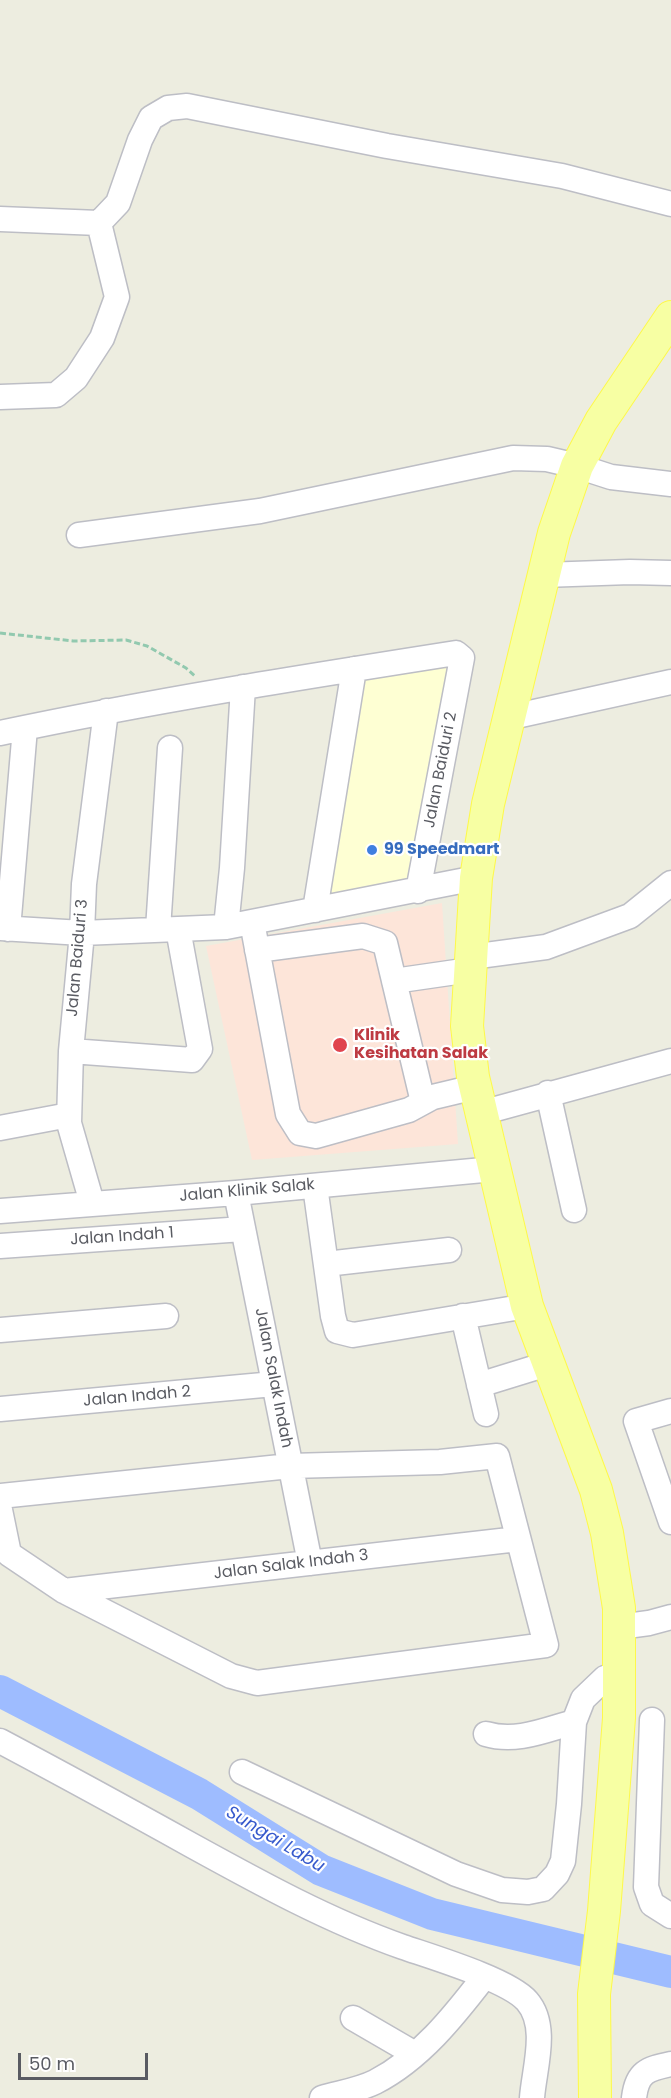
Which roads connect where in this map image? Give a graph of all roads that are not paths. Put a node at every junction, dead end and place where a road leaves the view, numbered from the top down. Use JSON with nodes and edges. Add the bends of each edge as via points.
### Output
{"nodes":[{"id":1,"x":671,"y":204,"type":"edge"},
{"id":2,"x":0,"y":219,"type":"edge"},
{"id":3,"x":99,"y":224,"type":"junction"},
{"id":4,"x":670,"y":321,"type":"edge"},
{"id":5,"x":0,"y":397,"type":"edge"},
{"id":6,"x":577,"y":466,"type":"junction"},
{"id":7,"x":671,"y":484,"type":"edge"},
{"id":8,"x":79,"y":535,"type":"dead end"},
{"id":9,"x":671,"y":573,"type":"edge"},
{"id":10,"x":543,"y":575,"type":"junction"},
{"id":11,"x":354,"y":669,"type":"junction"},
{"id":12,"x":671,"y":682,"type":"edge"},
{"id":13,"x":243,"y":687,"type":"junction"},
{"id":14,"x":106,"y":711,"type":"junction"},
{"id":15,"x":507,"y":718,"type":"junction"},
{"id":16,"x":25,"y":728,"type":"junction"},
{"id":17,"x":0,"y":733,"type":"edge"},
{"id":18,"x":170,"y":748,"type":"dead end"},
{"id":19,"x":476,"y":878,"type":"junction"},
{"id":20,"x":671,"y":883,"type":"edge"},
{"id":21,"x":418,"y":891,"type":"junction"},
{"id":22,"x":315,"y":910,"type":"junction"},
{"id":23,"x":252,"y":922,"type":"junction"},
{"id":24,"x":226,"y":927,"type":"junction"},
{"id":25,"x":4,"y":929,"type":"edge"},
{"id":26,"x":168,"y":929,"type":"junction"},
{"id":27,"x":82,"y":933,"type":"junction"},
{"id":28,"x":257,"y":950,"type":"junction"},
{"id":29,"x":471,"y":963,"type":"junction"},
{"id":30,"x":394,"y":981,"type":"junction"},
{"id":31,"x":70,"y":1051,"type":"junction"},
{"id":32,"x":671,"y":1061,"type":"edge"},
{"id":33,"x":548,"y":1093,"type":"junction"},
{"id":34,"x":478,"y":1100,"type":"junction"},
{"id":35,"x":423,"y":1102,"type":"junction"},
{"id":36,"x":69,"y":1114,"type":"junction"},
{"id":37,"x":0,"y":1128,"type":"edge"},
{"id":38,"x":494,"y":1169,"type":"junction"},
{"id":39,"x":315,"y":1186,"type":"junction"},
{"id":40,"x":236,"y":1193,"type":"junction"},
{"id":41,"x":92,"y":1203,"type":"junction"},
{"id":42,"x":574,"y":1210,"type":"dead end"},
{"id":43,"x":0,"y":1211,"type":"edge"},
{"id":44,"x":243,"y":1229,"type":"junction"},
{"id":45,"x":0,"y":1246,"type":"edge"},
{"id":46,"x":449,"y":1250,"type":"dead end"},
{"id":47,"x":326,"y":1264,"type":"junction"},
{"id":48,"x":527,"y":1306,"type":"junction"},
{"id":49,"x":166,"y":1316,"type":"dead end"},
{"id":50,"x":463,"y":1316,"type":"junction"},
{"id":51,"x":0,"y":1330,"type":"edge"},
{"id":52,"x":547,"y":1364,"type":"junction"},
{"id":53,"x":274,"y":1384,"type":"junction"},
{"id":54,"x":479,"y":1385,"type":"junction"},
{"id":55,"x":0,"y":1409,"type":"edge"},
{"id":56,"x":671,"y":1411,"type":"edge"},
{"id":57,"x":486,"y":1414,"type":"dead end"},
{"id":58,"x":290,"y":1466,"type":"junction"},
{"id":59,"x":0,"y":1496,"type":"edge"},
{"id":60,"x":0,"y":1510,"type":"edge"},
{"id":61,"x":671,"y":1522,"type":"edge"},
{"id":62,"x":518,"y":1539,"type":"junction"},
{"id":63,"x":310,"y":1563,"type":"junction"},
{"id":64,"x":64,"y":1591,"type":"junction"},
{"id":65,"x":671,"y":1617,"type":"edge"},
{"id":66,"x":619,"y":1627,"type":"junction"},
{"id":67,"x":620,"y":1673,"type":"junction"},
{"id":68,"x":619,"y":1718,"type":"junction"},
{"id":69,"x":662,"y":1720,"type":"edge"},
{"id":70,"x":574,"y":1722,"type":"junction"},
{"id":71,"x":486,"y":1734,"type":"dead end"},
{"id":72,"x":0,"y":1741,"type":"edge"},
{"id":73,"x":242,"y":1772,"type":"dead end"},
{"id":74,"x":671,"y":1916,"type":"edge"},
{"id":75,"x":484,"y":1977,"type":"junction"},
{"id":76,"x":353,"y":2018,"type":"dead end"},
{"id":77,"x":595,"y":2038,"type":"junction"},
{"id":78,"x":415,"y":2054,"type":"junction"},
{"id":79,"x":671,"y":2064,"type":"edge"},
{"id":80,"x":322,"y":2098,"type":"edge"},
{"id":81,"x":532,"y":2098,"type":"edge"},
{"id":82,"x":573,"y":2098,"type":"edge"},
{"id":83,"x":595,"y":2098,"type":"edge"},
{"id":84,"x":634,"y":2098,"type":"edge"}],
"edges":[{"from":1,"to":3,"type":"street","via":[[562,176],[187,106],[168,108],[151,118],[118,203]]},
{"from":2,"to":3,"type":"street"},
{"from":3,"to":5,"type":"street","via":[[117,297],[102,338],[76,378],[57,395]]},
{"from":4,"to":6,"type":"main road","via":[[601,421]]},
{"from":6,"to":7,"type":"street","via":[[611,477]]},
{"from":6,"to":8,"type":"street","via":[[547,459],[513,458],[260,511]]},
{"from":6,"to":10,"type":"main road"},
{"from":9,"to":10,"type":"street"},
{"from":10,"to":15,"type":"main road"},
{"from":11,"to":13,"type":"street"},
{"from":11,"to":21,"type":"street","name":"Jalan Baiduri 2","via":[[456,654],[462,658]]},
{"from":11,"to":22,"type":"street"},
{"from":12,"to":15,"type":"street"},
{"from":13,"to":14,"type":"street"},
{"from":13,"to":24,"type":"street"},
{"from":14,"to":16,"type":"street"},
{"from":14,"to":27,"type":"street","name":"Jalan Baiduri 3","via":[[84,884]]},
{"from":15,"to":19,"type":"main road"},
{"from":16,"to":17,"type":"street"},
{"from":16,"to":25,"type":"street"},
{"from":18,"to":26,"type":"street"},
{"from":19,"to":21,"type":"street"},
{"from":19,"to":29,"type":"main road"},
{"from":20,"to":29,"type":"street","via":[[630,916],[546,947]]},
{"from":21,"to":22,"type":"street"},
{"from":22,"to":23,"type":"street"},
{"from":23,"to":24,"type":"street"},
{"from":23,"to":28,"type":"street"},
{"from":24,"to":26,"type":"street"},
{"from":25,"to":27,"type":"street"},
{"from":26,"to":27,"type":"street"},
{"from":26,"to":31,"type":"street","via":[[200,1049],[192,1060]]},
{"from":27,"to":31,"type":"street","name":"Jalan Baiduri 3"},
{"from":28,"to":30,"type":"street","via":[[363,936],[385,943]]},
{"from":28,"to":35,"type":"street","via":[[288,1114],[300,1133],[316,1136],[409,1110]]},
{"from":29,"to":30,"type":"street"},
{"from":29,"to":34,"type":"main road","via":[[467,1026]]},
{"from":30,"to":35,"type":"street"},
{"from":31,"to":36,"type":"street","name":"Jalan Baiduri 3"},
{"from":32,"to":33,"type":"street"},
{"from":33,"to":34,"type":"street"},
{"from":33,"to":42,"type":"street"},
{"from":34,"to":35,"type":"street","via":[[433,1097]]},
{"from":34,"to":38,"type":"main road"},
{"from":36,"to":37,"type":"street"},
{"from":36,"to":41,"type":"street","name":"Jalan Baiduri 3"},
{"from":38,"to":39,"type":"street","name":"Jalan Klinik Salak"},
{"from":38,"to":48,"type":"main road"},
{"from":39,"to":40,"type":"street","name":"Jalan Klinik Salak"},
{"from":39,"to":47,"type":"street"},
{"from":40,"to":41,"type":"street","name":"Jalan Klinik Salak"},
{"from":40,"to":44,"type":"street","name":"Jalan Salak Indah"},
{"from":41,"to":43,"type":"street","name":"Jalan Klinik Salak"},
{"from":44,"to":45,"type":"street","name":"Jalan Indah 1"},
{"from":44,"to":53,"type":"street","name":"Jalan Salak Indah"},
{"from":46,"to":47,"type":"street"},
{"from":47,"to":50,"type":"street","via":[[337,1330],[353,1335]]},
{"from":48,"to":50,"type":"street"},
{"from":48,"to":52,"type":"main road"},
{"from":49,"to":51,"type":"street"},
{"from":50,"to":54,"type":"street"},
{"from":52,"to":54,"type":"street"},
{"from":52,"to":66,"type":"main road","via":[[596,1490],[607,1533]]},
{"from":53,"to":55,"type":"street","name":"Jalan Indah 2"},
{"from":53,"to":58,"type":"street","name":"Jalan Salak Indah"},
{"from":54,"to":57,"type":"street"},
{"from":56,"to":61,"type":"street","via":[[636,1421]]},
{"from":58,"to":59,"type":"street"},
{"from":58,"to":62,"type":"street","via":[[440,1462],[497,1456]]},
{"from":58,"to":63,"type":"street","name":"Jalan Salak Indah"},
{"from":60,"to":64,"type":"street","via":[[9,1554]]},
{"from":62,"to":63,"type":"street","name":"Jalan Salak Indah 3"},
{"from":62,"to":64,"type":"street","via":[[546,1645],[257,1683],[231,1676]]},
{"from":63,"to":64,"type":"street","name":"Jalan Salak Indah 3"},
{"from":65,"to":66,"type":"street"},
{"from":66,"to":67,"type":"main road"},
{"from":67,"to":68,"type":"main road"},
{"from":67,"to":70,"type":"street","via":[[605,1678],[583,1699]]},
{"from":68,"to":69,"type":"street"},
{"from":68,"to":77,"type":"main road","via":[[594,1994]]},
{"from":69,"to":74,"type":"street","via":[[646,1887],[652,1904]]},
{"from":70,"to":71,"type":"street","via":[[516,1738]]},
{"from":70,"to":73,"type":"street","via":[[563,1861],[543,1889],[528,1892],[502,1890],[456,1874]]},
{"from":72,"to":75,"type":"street","via":[[281,1895],[381,1940]]},
{"from":75,"to":78,"type":"street","via":[[440,2031]]},
{"from":75,"to":81,"type":"street","via":[[527,2001],[537,2018],[539,2039]]},
{"from":76,"to":78,"type":"street"},
{"from":77,"to":82,"type":"main road"},
{"from":77,"to":83,"type":"main road"},
{"from":78,"to":80,"type":"street","via":[[373,2083]]},
{"from":79,"to":84,"type":"street","via":[[644,2073]]}]}
